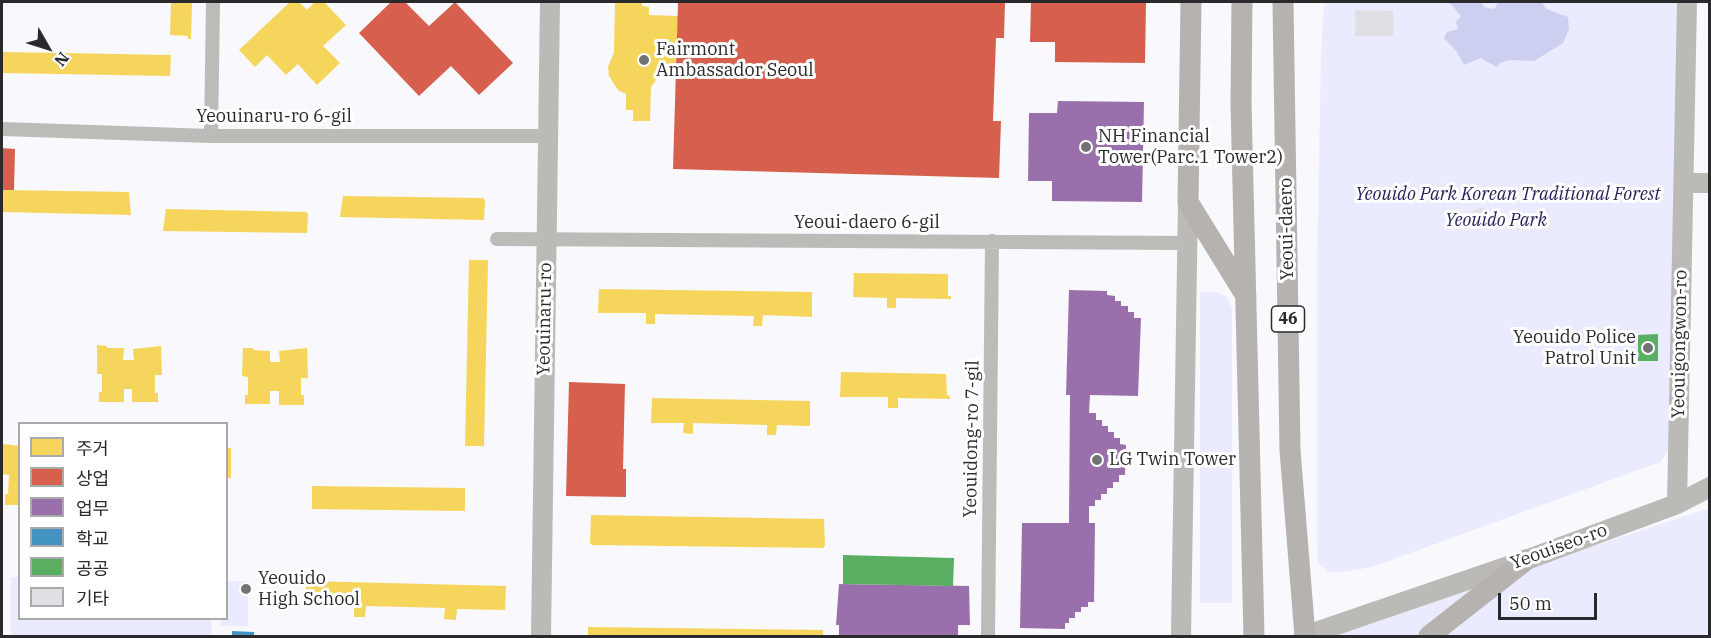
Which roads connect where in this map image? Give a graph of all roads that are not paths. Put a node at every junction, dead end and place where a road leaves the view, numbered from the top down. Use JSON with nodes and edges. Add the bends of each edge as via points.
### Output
{"nodes":[{"id":1,"x":213,"y":2,"type":"edge"},
{"id":2,"x":550,"y":2,"type":"edge"},
{"id":3,"x":1191,"y":2,"type":"edge"},
{"id":4,"x":1242,"y":2,"type":"edge"},
{"id":5,"x":1283,"y":2,"type":"edge"},
{"id":6,"x":1687,"y":2,"type":"edge"},
{"id":7,"x":2,"y":129,"type":"edge"},
{"id":8,"x":211,"y":136,"type":"junction"},
{"id":9,"x":547,"y":136,"type":"junction"},
{"id":10,"x":1684,"y":183,"type":"junction"},
{"id":11,"x":1710,"y":183,"type":"edge"},
{"id":12,"x":1188,"y":202,"type":"junction"},
{"id":13,"x":546,"y":238,"type":"junction"},
{"id":14,"x":498,"y":239,"type":"dead end"},
{"id":15,"x":992,"y":242,"type":"junction"},
{"id":16,"x":1187,"y":243,"type":"junction"},
{"id":17,"x":1247,"y":297,"type":"junction"},
{"id":18,"x":1710,"y":487,"type":"edge"},
{"id":19,"x":1677,"y":504,"type":"junction"},
{"id":20,"x":1526,"y":560,"type":"junction"},
{"id":21,"x":541,"y":636,"type":"edge"},
{"id":22,"x":988,"y":636,"type":"edge"},
{"id":23,"x":1181,"y":636,"type":"edge"},
{"id":24,"x":1254,"y":636,"type":"edge"},
{"id":25,"x":1305,"y":636,"type":"edge"},
{"id":26,"x":1429,"y":636,"type":"edge"}],
"edges":[{"from":1,"to":8,"type":"street"},
{"from":2,"to":9,"type":"street","name":"Yeouinaru-ro"},
{"from":3,"to":12,"type":"main road"},
{"from":4,"to":17,"type":"main road"},
{"from":5,"to":25,"type":"main road","name":"Yeoui-daero","number":"46","via":[[1290,450]]},
{"from":6,"to":10,"type":"street","name":"Yeouigongwon-ro"},
{"from":7,"to":8,"type":"street","name":"Yeouinaru-ro 6-gil"},
{"from":8,"to":9,"type":"street","name":"Yeouinaru-ro 6-gil"},
{"from":9,"to":13,"type":"street","name":"Yeouinaru-ro"},
{"from":10,"to":11,"type":"street"},
{"from":10,"to":19,"type":"street","name":"Yeouigongwon-ro"},
{"from":12,"to":16,"type":"street"},
{"from":12,"to":17,"type":"main road","number":"46"},
{"from":13,"to":14,"type":"street","name":"Yeoui-daero 6-gil"},
{"from":13,"to":15,"type":"street","name":"Yeoui-daero 6-gil"},
{"from":13,"to":21,"type":"street","name":"Yeouinaru-ro"},
{"from":15,"to":16,"type":"street","name":"Yeoui-daero 6-gil"},
{"from":15,"to":22,"type":"street","name":"Yeouidong-ro 7-gil"},
{"from":16,"to":23,"type":"street"},
{"from":17,"to":24,"type":"main road","number":"46"},
{"from":18,"to":19,"type":"street","name":"Yeouiseo-ro"},
{"from":19,"to":20,"type":"street","name":"Yeouiseo-ro"},
{"from":20,"to":25,"type":"street","name":"Yeouiseo-ro"},
{"from":20,"to":26,"type":"main road"}]}
